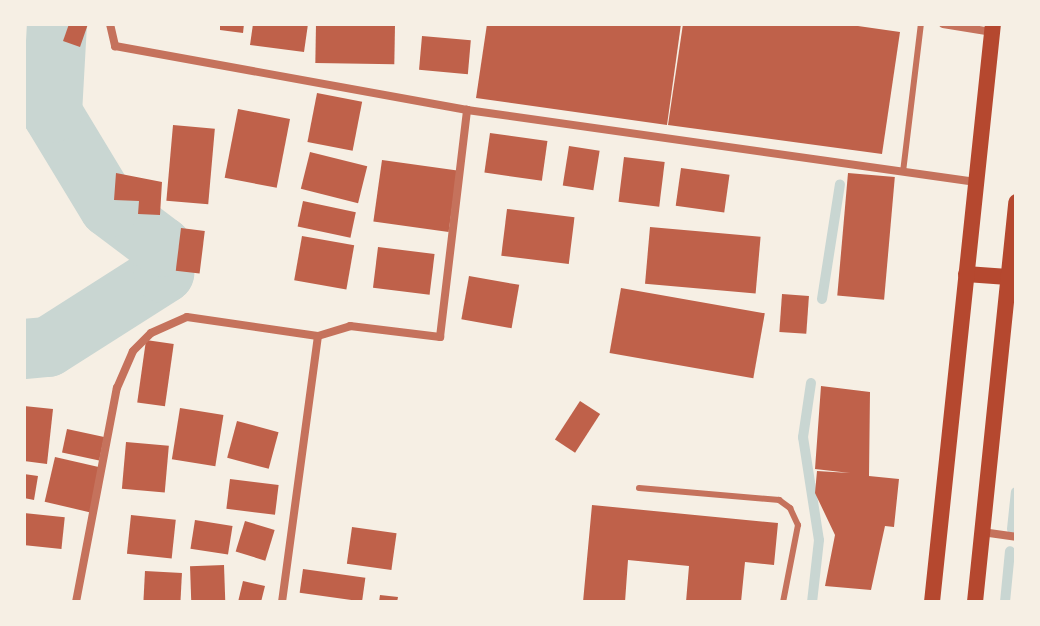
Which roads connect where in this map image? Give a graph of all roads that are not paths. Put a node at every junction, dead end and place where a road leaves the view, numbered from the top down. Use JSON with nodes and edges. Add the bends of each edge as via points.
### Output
{"nodes":[{"id":1,"x":110,"y":24,"type":"edge"},
{"id":2,"x":921,"y":24,"type":"edge"},
{"id":3,"x":943,"y":24,"type":"edge"},
{"id":4,"x":992,"y":28,"type":"edge"},
{"id":5,"x":467,"y":110,"type":"junction"},
{"id":6,"x":903,"y":172,"type":"junction"},
{"id":7,"x":976,"y":182,"type":"junction"},
{"id":8,"x":1016,"y":202,"type":"edge"},
{"id":9,"x":966,"y":274,"type":"junction"},
{"id":10,"x":1008,"y":277,"type":"junction"},
{"id":11,"x":1009,"y":332,"type":"edge"},
{"id":12,"x":318,"y":336,"type":"junction"},
{"id":13,"x":639,"y":488,"type":"dead end"},
{"id":14,"x":982,"y":532,"type":"junction"},
{"id":15,"x":1016,"y":537,"type":"edge"},
{"id":16,"x":76,"y":602,"type":"edge"},
{"id":17,"x":282,"y":602,"type":"edge"},
{"id":18,"x":783,"y":602,"type":"edge"},
{"id":19,"x":932,"y":602,"type":"edge"},
{"id":20,"x":975,"y":602,"type":"edge"}],
"edges":[{"from":1,"to":5,"type":"street","via":[[115,46]]},
{"from":2,"to":6,"type":"lane"},
{"from":3,"to":4,"type":"street"},
{"from":4,"to":7,"type":"main road"},
{"from":5,"to":6,"type":"street"},
{"from":5,"to":12,"type":"street","via":[[440,337],[350,326]]},
{"from":6,"to":7,"type":"street"},
{"from":7,"to":9,"type":"main road"},
{"from":8,"to":10,"type":"main road"},
{"from":9,"to":10,"type":"main road"},
{"from":9,"to":19,"type":"main road"},
{"from":10,"to":11,"type":"main road"},
{"from":11,"to":14,"type":"main road"},
{"from":12,"to":16,"type":"street","via":[[187,317],[151,333],[133,351],[117,388]]},
{"from":12,"to":17,"type":"street"},
{"from":13,"to":18,"type":"lane","via":[[779,500],[790,508],[798,525]]},
{"from":14,"to":15,"type":"street"},
{"from":14,"to":20,"type":"main road"}]}
